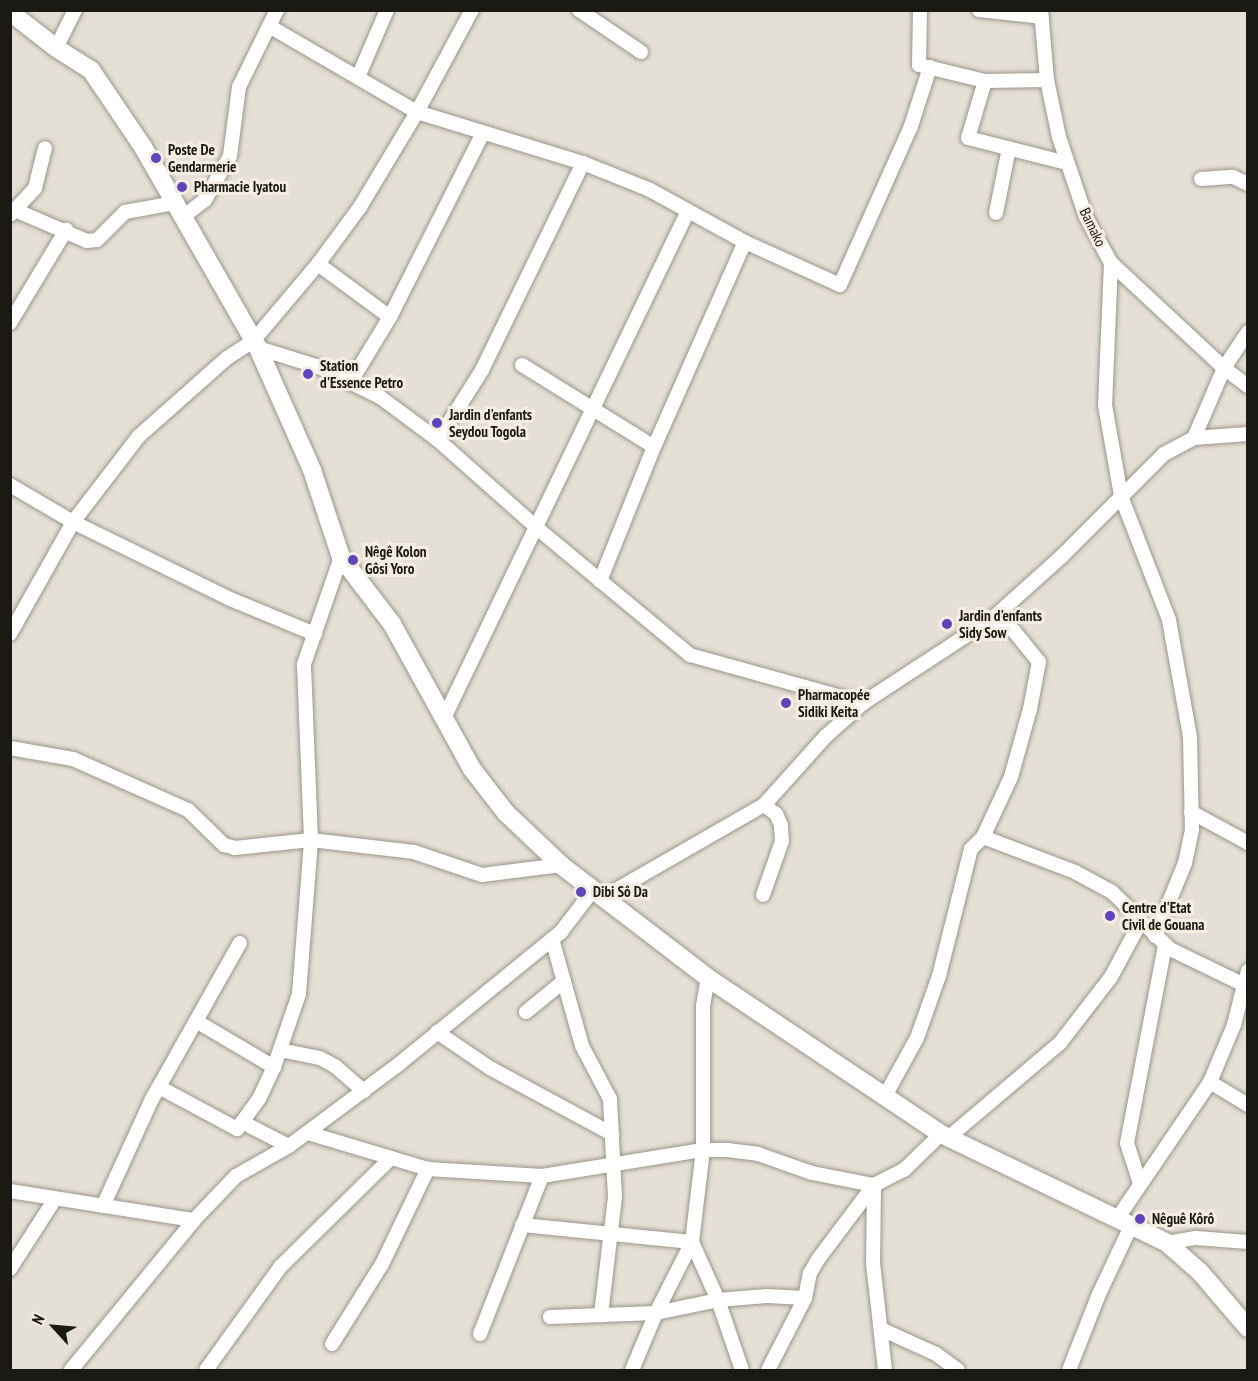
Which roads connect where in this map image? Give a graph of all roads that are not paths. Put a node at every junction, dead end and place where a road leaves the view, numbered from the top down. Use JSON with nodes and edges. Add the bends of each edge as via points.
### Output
{"nodes":[{"id":1,"x":75,"y":10,"type":"edge"},
{"id":2,"x":277,"y":10,"type":"edge"},
{"id":3,"x":387,"y":10,"type":"edge"},
{"id":4,"x":472,"y":10,"type":"edge"},
{"id":5,"x":579,"y":10,"type":"edge"},
{"id":6,"x":920,"y":10,"type":"edge"},
{"id":7,"x":979,"y":10,"type":"edge"},
{"id":8,"x":10,"y":12,"type":"edge"},
{"id":9,"x":1042,"y":14,"type":"edge"},
{"id":10,"x":599,"y":16,"type":"edge"},
{"id":11,"x":269,"y":26,"type":"junction"},
{"id":12,"x":56,"y":48,"type":"junction"},
{"id":13,"x":641,"y":52,"type":"dead end"},
{"id":14,"x":930,"y":67,"type":"junction"},
{"id":15,"x":358,"y":77,"type":"junction"},
{"id":16,"x":1047,"y":80,"type":"junction"},
{"id":17,"x":985,"y":81,"type":"junction"},
{"id":18,"x":417,"y":112,"type":"junction"},
{"id":19,"x":483,"y":133,"type":"junction"},
{"id":20,"x":45,"y":148,"type":"dead end"},
{"id":21,"x":1009,"y":148,"type":"junction"},
{"id":22,"x":1067,"y":162,"type":"junction"},
{"id":23,"x":584,"y":163,"type":"junction"},
{"id":24,"x":1201,"y":179,"type":"dead end"},
{"id":25,"x":1248,"y":184,"type":"edge"},
{"id":26,"x":179,"y":210,"type":"junction"},
{"id":27,"x":13,"y":213,"type":"edge"},
{"id":28,"x":687,"y":213,"type":"junction"},
{"id":29,"x":996,"y":213,"type":"dead end"},
{"id":30,"x":66,"y":231,"type":"junction"},
{"id":31,"x":745,"y":242,"type":"junction"},
{"id":32,"x":1111,"y":262,"type":"junction"},
{"id":33,"x":318,"y":264,"type":"junction"},
{"id":34,"x":390,"y":317,"type":"junction"},
{"id":35,"x":10,"y":323,"type":"edge"},
{"id":36,"x":1248,"y":332,"type":"edge"},
{"id":37,"x":256,"y":345,"type":"junction"},
{"id":38,"x":522,"y":365,"type":"dead end"},
{"id":39,"x":1224,"y":368,"type":"junction"},
{"id":40,"x":350,"y":382,"type":"junction"},
{"id":41,"x":1248,"y":386,"type":"edge"},
{"id":42,"x":593,"y":410,"type":"junction"},
{"id":43,"x":1248,"y":434,"type":"edge"},
{"id":44,"x":1194,"y":438,"type":"junction"},
{"id":45,"x":438,"y":440,"type":"junction"},
{"id":46,"x":654,"y":447,"type":"junction"},
{"id":47,"x":10,"y":485,"type":"edge"},
{"id":48,"x":1121,"y":496,"type":"junction"},
{"id":49,"x":72,"y":522,"type":"junction"},
{"id":50,"x":537,"y":528,"type":"junction"},
{"id":51,"x":341,"y":557,"type":"junction"},
{"id":52,"x":600,"y":581,"type":"junction"},
{"id":53,"x":993,"y":618,"type":"junction"},
{"id":54,"x":10,"y":634,"type":"edge"},
{"id":55,"x":315,"y":634,"type":"junction"},
{"id":56,"x":863,"y":703,"type":"junction"},
{"id":57,"x":444,"y":718,"type":"junction"},
{"id":58,"x":10,"y":748,"type":"edge"},
{"id":59,"x":764,"y":805,"type":"junction"},
{"id":60,"x":1191,"y":812,"type":"junction"},
{"id":61,"x":983,"y":837,"type":"junction"},
{"id":62,"x":310,"y":840,"type":"junction"},
{"id":63,"x":1248,"y":843,"type":"edge"},
{"id":64,"x":561,"y":865,"type":"junction"},
{"id":65,"x":597,"y":894,"type":"junction"},
{"id":66,"x":763,"y":895,"type":"dead end"},
{"id":67,"x":1141,"y":921,"type":"junction"},
{"id":68,"x":552,"y":939,"type":"junction"},
{"id":69,"x":1160,"y":941,"type":"junction"},
{"id":70,"x":240,"y":943,"type":"dead end"},
{"id":71,"x":708,"y":978,"type":"junction"},
{"id":72,"x":1246,"y":978,"type":"edge"},
{"id":73,"x":564,"y":981,"type":"junction"},
{"id":74,"x":526,"y":1012,"type":"dead end"},
{"id":75,"x":196,"y":1021,"type":"junction"},
{"id":76,"x":438,"y":1032,"type":"junction"},
{"id":77,"x":280,"y":1050,"type":"junction"},
{"id":78,"x":274,"y":1067,"type":"junction"},
{"id":79,"x":1210,"y":1082,"type":"junction"},
{"id":80,"x":159,"y":1087,"type":"junction"},
{"id":81,"x":364,"y":1091,"type":"junction"},
{"id":82,"x":885,"y":1096,"type":"junction"},
{"id":83,"x":1248,"y":1106,"type":"edge"},
{"id":84,"x":242,"y":1122,"type":"junction"},
{"id":85,"x":308,"y":1133,"type":"junction"},
{"id":86,"x":612,"y":1134,"type":"junction"},
{"id":87,"x":945,"y":1136,"type":"junction"},
{"id":88,"x":289,"y":1146,"type":"junction"},
{"id":89,"x":702,"y":1150,"type":"junction"},
{"id":90,"x":391,"y":1158,"type":"junction"},
{"id":91,"x":613,"y":1164,"type":"junction"},
{"id":92,"x":428,"y":1169,"type":"junction"},
{"id":93,"x":542,"y":1176,"type":"junction"},
{"id":94,"x":1140,"y":1184,"type":"junction"},
{"id":95,"x":874,"y":1185,"type":"junction"},
{"id":96,"x":10,"y":1191,"type":"edge"},
{"id":97,"x":55,"y":1199,"type":"junction"},
{"id":98,"x":103,"y":1206,"type":"junction"},
{"id":99,"x":194,"y":1220,"type":"junction"},
{"id":100,"x":1124,"y":1222,"type":"junction"},
{"id":101,"x":522,"y":1225,"type":"junction"},
{"id":102,"x":610,"y":1234,"type":"junction"},
{"id":103,"x":692,"y":1242,"type":"junction"},
{"id":104,"x":1248,"y":1242,"type":"edge"},
{"id":105,"x":1167,"y":1243,"type":"junction"},
{"id":106,"x":10,"y":1269,"type":"edge"},
{"id":107,"x":806,"y":1298,"type":"junction"},
{"id":108,"x":718,"y":1300,"type":"junction"},
{"id":109,"x":656,"y":1313,"type":"junction"},
{"id":110,"x":601,"y":1315,"type":"junction"},
{"id":111,"x":550,"y":1317,"type":"dead end"},
{"id":112,"x":1248,"y":1328,"type":"edge"},
{"id":113,"x":881,"y":1329,"type":"junction"},
{"id":114,"x":480,"y":1334,"type":"dead end"},
{"id":115,"x":332,"y":1344,"type":"dead end"},
{"id":116,"x":71,"y":1371,"type":"edge"},
{"id":117,"x":206,"y":1371,"type":"edge"},
{"id":118,"x":632,"y":1371,"type":"edge"},
{"id":119,"x":742,"y":1371,"type":"edge"},
{"id":120,"x":768,"y":1371,"type":"edge"},
{"id":121,"x":885,"y":1371,"type":"edge"},
{"id":122,"x":958,"y":1371,"type":"edge"},
{"id":123,"x":1069,"y":1371,"type":"edge"}],
"edges":[{"from":1,"to":12,"type":"street"},
{"from":2,"to":11,"type":"street"},
{"from":3,"to":15,"type":"street"},
{"from":4,"to":18,"type":"street"},
{"from":5,"to":10,"type":"street"},
{"from":6,"to":14,"type":"street","via":[[919,65]]},
{"from":7,"to":9,"type":"street"},
{"from":8,"to":12,"type":"street"},
{"from":9,"to":16,"type":"street","name":"Bamako"},
{"from":10,"to":13,"type":"street"},
{"from":11,"to":15,"type":"street"},
{"from":11,"to":26,"type":"street","via":[[239,87],[230,156],[204,200]]},
{"from":12,"to":26,"type":"street","via":[[91,70],[98,79]]},
{"from":14,"to":17,"type":"street"},
{"from":14,"to":31,"type":"street","via":[[911,126],[840,285]]},
{"from":15,"to":18,"type":"street"},
{"from":16,"to":17,"type":"street"},
{"from":16,"to":22,"type":"street","name":"Bamako"},
{"from":17,"to":21,"type":"street","via":[[968,138]]},
{"from":18,"to":19,"type":"street"},
{"from":18,"to":33,"type":"street","via":[[360,207]]},
{"from":19,"to":23,"type":"street"},
{"from":19,"to":34,"type":"street"},
{"from":20,"to":27,"type":"street","via":[[35,188]]},
{"from":21,"to":22,"type":"street"},
{"from":21,"to":29,"type":"street"},
{"from":22,"to":32,"type":"street","name":"Bamako","via":[[1086,217]]},
{"from":23,"to":28,"type":"street","via":[[650,190]]},
{"from":23,"to":45,"type":"street","via":[[482,370]]},
{"from":24,"to":25,"type":"street","via":[[1233,177]]},
{"from":26,"to":30,"type":"street","via":[[125,213],[97,240],[87,241]]},
{"from":26,"to":37,"type":"street"},
{"from":27,"to":30,"type":"street"},
{"from":28,"to":31,"type":"street"},
{"from":28,"to":42,"type":"street"},
{"from":30,"to":35,"type":"street"},
{"from":31,"to":46,"type":"street"},
{"from":32,"to":39,"type":"street","name":"Bamako"},
{"from":32,"to":48,"type":"street","via":[[1105,405]]},
{"from":33,"to":34,"type":"street"},
{"from":33,"to":37,"type":"street"},
{"from":34,"to":40,"type":"street"},
{"from":36,"to":39,"type":"street"},
{"from":37,"to":40,"type":"street"},
{"from":37,"to":49,"type":"street","via":[[227,358],[139,436]]},
{"from":37,"to":51,"type":"street","via":[[308,460]]},
{"from":38,"to":42,"type":"street"},
{"from":39,"to":41,"type":"street","name":"Bamako"},
{"from":39,"to":44,"type":"street"},
{"from":40,"to":45,"type":"street","via":[[380,397]]},
{"from":42,"to":46,"type":"street"},
{"from":42,"to":50,"type":"street"},
{"from":43,"to":44,"type":"street"},
{"from":44,"to":48,"type":"street","via":[[1164,454]]},
{"from":45,"to":50,"type":"street"},
{"from":46,"to":52,"type":"street"},
{"from":47,"to":49,"type":"street"},
{"from":48,"to":53,"type":"street"},
{"from":48,"to":60,"type":"street","via":[[1169,620],[1190,737]]},
{"from":49,"to":54,"type":"street"},
{"from":49,"to":55,"type":"street","via":[[230,599]]},
{"from":50,"to":52,"type":"street"},
{"from":50,"to":57,"type":"street"},
{"from":51,"to":55,"type":"street"},
{"from":51,"to":57,"type":"street","via":[[392,624]]},
{"from":52,"to":56,"type":"street","via":[[690,655]]},
{"from":53,"to":56,"type":"street"},
{"from":53,"to":61,"type":"street","via":[[1014,631],[1039,662],[1011,777]]},
{"from":55,"to":62,"type":"street","via":[[304,664]]},
{"from":56,"to":59,"type":"street","via":[[826,736]]},
{"from":57,"to":64,"type":"street","via":[[472,769],[506,813]]},
{"from":58,"to":62,"type":"street","via":[[73,759],[188,810],[225,845],[235,848]]},
{"from":59,"to":65,"type":"street"},
{"from":59,"to":66,"type":"street","via":[[782,825],[782,841]]},
{"from":60,"to":63,"type":"street"},
{"from":60,"to":69,"type":"street","via":[[1192,830],[1185,863]]},
{"from":61,"to":67,"type":"street","via":[[1075,872],[1112,892]]},
{"from":61,"to":82,"type":"street","via":[[971,849],[939,976],[917,1038]]},
{"from":62,"to":64,"type":"street","via":[[414,852],[482,875]]},
{"from":62,"to":77,"type":"street","via":[[299,994]]},
{"from":64,"to":65,"type":"street"},
{"from":65,"to":68,"type":"street"},
{"from":65,"to":71,"type":"street"},
{"from":67,"to":69,"type":"street"},
{"from":67,"to":87,"type":"street","via":[[1111,976],[1060,1044]]},
{"from":68,"to":73,"type":"street"},
{"from":68,"to":76,"type":"street"},
{"from":69,"to":72,"type":"street"},
{"from":69,"to":94,"type":"street","via":[[1127,1143]]},
{"from":70,"to":75,"type":"street"},
{"from":71,"to":82,"type":"street"},
{"from":71,"to":89,"type":"street","via":[[703,1006]]},
{"from":72,"to":79,"type":"street","via":[[1234,1025]]},
{"from":73,"to":74,"type":"street"},
{"from":73,"to":86,"type":"street","via":[[582,1046],[610,1099]]},
{"from":75,"to":78,"type":"street"},
{"from":75,"to":80,"type":"street"},
{"from":76,"to":81,"type":"street"},
{"from":76,"to":86,"type":"street","via":[[498,1073]]},
{"from":77,"to":78,"type":"street"},
{"from":77,"to":81,"type":"street","via":[[320,1058]]},
{"from":78,"to":84,"type":"street","via":[[259,1099]]},
{"from":79,"to":83,"type":"street"},
{"from":79,"to":94,"type":"street"},
{"from":80,"to":84,"type":"street","via":[[237,1129]]},
{"from":80,"to":98,"type":"street"},
{"from":81,"to":85,"type":"street"},
{"from":82,"to":87,"type":"street"},
{"from":84,"to":88,"type":"street"},
{"from":85,"to":88,"type":"street"},
{"from":85,"to":90,"type":"street"},
{"from":86,"to":91,"type":"street"},
{"from":87,"to":95,"type":"street","via":[[904,1170]]},
{"from":87,"to":100,"type":"street"},
{"from":88,"to":99,"type":"street","via":[[236,1176]]},
{"from":89,"to":91,"type":"street"},
{"from":89,"to":95,"type":"street","via":[[758,1154],[812,1173]]},
{"from":89,"to":103,"type":"street"},
{"from":90,"to":92,"type":"street"},
{"from":90,"to":117,"type":"street","via":[[281,1266]]},
{"from":91,"to":93,"type":"street"},
{"from":91,"to":102,"type":"street","via":[[615,1197]]},
{"from":92,"to":93,"type":"street"},
{"from":92,"to":115,"type":"street","via":[[382,1264]]},
{"from":93,"to":101,"type":"street"},
{"from":94,"to":100,"type":"street"},
{"from":95,"to":107,"type":"street","via":[[819,1258],[810,1273]]},
{"from":95,"to":113,"type":"street","via":[[873,1263]]},
{"from":96,"to":97,"type":"street"},
{"from":97,"to":98,"type":"street"},
{"from":97,"to":106,"type":"street"},
{"from":98,"to":99,"type":"street"},
{"from":99,"to":116,"type":"street"},
{"from":100,"to":105,"type":"street"},
{"from":100,"to":123,"type":"street"},
{"from":101,"to":102,"type":"street"},
{"from":101,"to":114,"type":"street"},
{"from":102,"to":103,"type":"street"},
{"from":102,"to":110,"type":"street"},
{"from":103,"to":108,"type":"street"},
{"from":103,"to":109,"type":"street"},
{"from":104,"to":105,"type":"street","via":[[1196,1238]]},
{"from":105,"to":112,"type":"street","via":[[1200,1272]]},
{"from":107,"to":108,"type":"street"},
{"from":107,"to":120,"type":"street"},
{"from":108,"to":109,"type":"street"},
{"from":108,"to":119,"type":"street"},
{"from":109,"to":110,"type":"street"},
{"from":109,"to":118,"type":"street"},
{"from":110,"to":111,"type":"street"},
{"from":113,"to":121,"type":"street"},
{"from":113,"to":122,"type":"street","via":[[936,1354]]}]}
